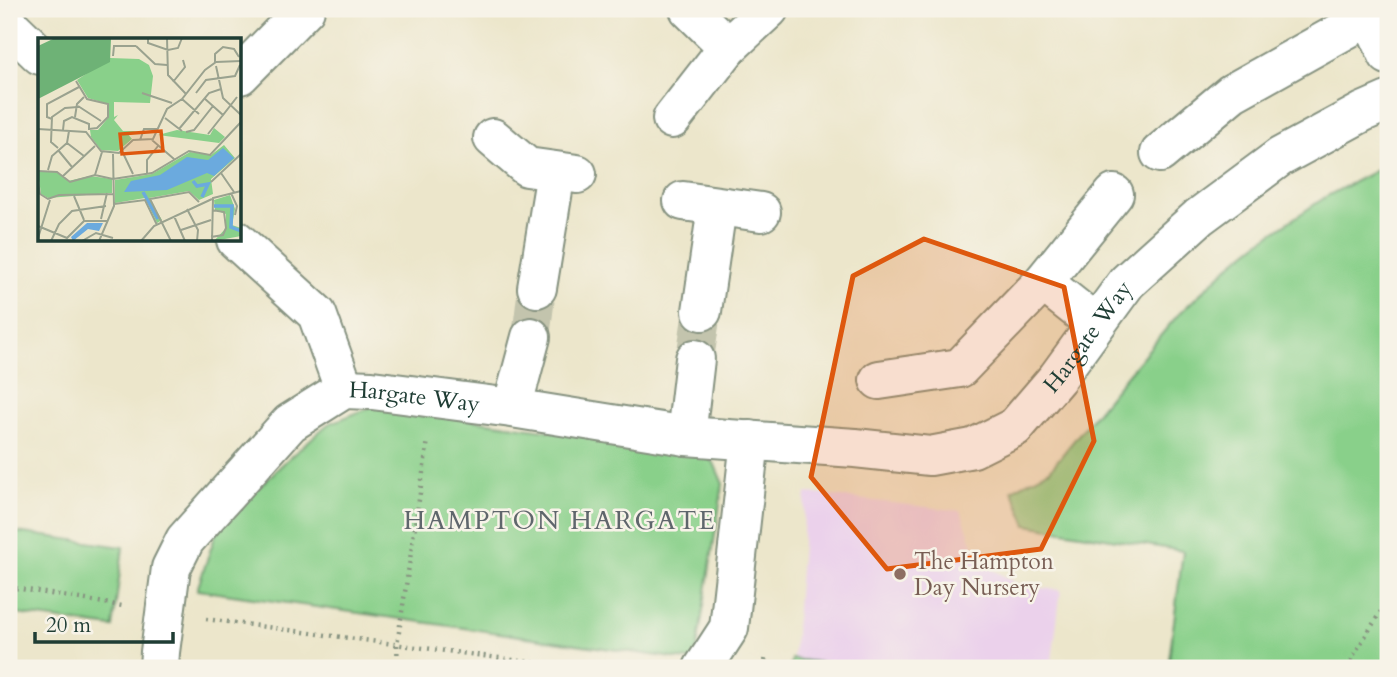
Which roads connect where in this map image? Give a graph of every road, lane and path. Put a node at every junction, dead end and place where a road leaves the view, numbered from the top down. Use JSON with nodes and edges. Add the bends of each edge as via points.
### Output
{"nodes":[{"id":1,"x":305,"y":9,"type":"edge"},
{"id":2,"x":689,"y":9,"type":"edge"},
{"id":3,"x":769,"y":9,"type":"edge"},
{"id":4,"x":1375,"y":11,"type":"edge"},
{"id":5,"x":9,"y":25,"type":"edge"},
{"id":6,"x":728,"y":47,"type":"junction"},
{"id":7,"x":38,"y":53,"type":"edge"},
{"id":8,"x":1388,"y":55,"type":"edge"},
{"id":9,"x":242,"y":73,"type":"edge"},
{"id":10,"x":1388,"y":101,"type":"edge"},
{"id":11,"x":672,"y":119,"type":"dead end"},
{"id":12,"x":493,"y":138,"type":"dead end"},
{"id":13,"x":1160,"y":153,"type":"dead end"},
{"id":14,"x":1114,"y":194,"type":"dead end"},
{"id":15,"x":761,"y":212,"type":"dead end"},
{"id":16,"x":238,"y":242,"type":"edge"},
{"id":17,"x":1043,"y":282,"type":"junction"},
{"id":18,"x":537,"y":288,"type":"tunnel mouth"},
{"id":19,"x":702,"y":311,"type":"tunnel mouth"},
{"id":20,"x":1096,"y":324,"type":"junction"},
{"id":21,"x":531,"y":337,"type":"tunnel mouth"},
{"id":22,"x":695,"y":359,"type":"tunnel mouth"},
{"id":23,"x":879,"y":380,"type":"dead end"},
{"id":24,"x":344,"y":389,"type":"junction"},
{"id":25,"x":434,"y":398,"type":"junction"},
{"id":26,"x":512,"y":408,"type":"junction"},
{"id":27,"x":686,"y":436,"type":"junction"},
{"id":28,"x":750,"y":440,"type":"junction"},
{"id":29,"x":9,"y":587,"type":"edge"},
{"id":30,"x":1388,"y":600,"type":"edge"},
{"id":31,"x":165,"y":614,"type":"junction"},
{"id":32,"x":397,"y":645,"type":"junction"},
{"id":33,"x":159,"y":668,"type":"edge"},
{"id":34,"x":398,"y":668,"type":"edge"},
{"id":35,"x":574,"y":668,"type":"edge"},
{"id":36,"x":703,"y":668,"type":"edge"},
{"id":37,"x":1350,"y":668,"type":"edge"}],
"edges":[{"from":1,"to":9,"type":"street"},
{"from":2,"to":6,"type":"street"},
{"from":3,"to":6,"type":"street"},
{"from":4,"to":8,"type":"street"},
{"from":4,"to":13,"type":"street","via":[[1232,93]]},
{"from":5,"to":7,"type":"street"},
{"from":6,"to":11,"type":"street"},
{"from":10,"to":20,"type":"street","name":"Hargate Way","via":[[1280,157],[1199,217],[1127,282]]},
{"from":12,"to":18,"type":"street","via":[[527,167],[566,173]]},
{"from":14,"to":17,"type":"street"},
{"from":15,"to":19,"type":"street","via":[[700,204]]},
{"from":16,"to":24,"type":"street","via":[[317,314]]},
{"from":17,"to":20,"type":"street"},
{"from":17,"to":23,"type":"street","via":[[960,368]]},
{"from":20,"to":28,"type":"street","name":"Hargate Way","via":[[1015,427],[974,448],[930,456]]},
{"from":21,"to":26,"type":"street"},
{"from":22,"to":27,"type":"street"},
{"from":24,"to":25,"type":"street","name":"Hargate Way"},
{"from":24,"to":31,"type":"street","name":"Hargate Way","via":[[290,423],[185,540],[171,568]]},
{"from":25,"to":26,"type":"street","name":"Hargate Way"},
{"from":25,"to":32,"type":"path"},
{"from":26,"to":27,"type":"street","name":"Hargate Way"},
{"from":27,"to":28,"type":"street","name":"Hargate Way"},
{"from":28,"to":36,"type":"street","via":[[729,628]]},
{"from":29,"to":31,"type":"path"},
{"from":30,"to":37,"type":"path"},
{"from":31,"to":32,"type":"path"},
{"from":31,"to":33,"type":"street","name":"Hargate Way"},
{"from":32,"to":34,"type":"path"},
{"from":32,"to":35,"type":"path"}]}
